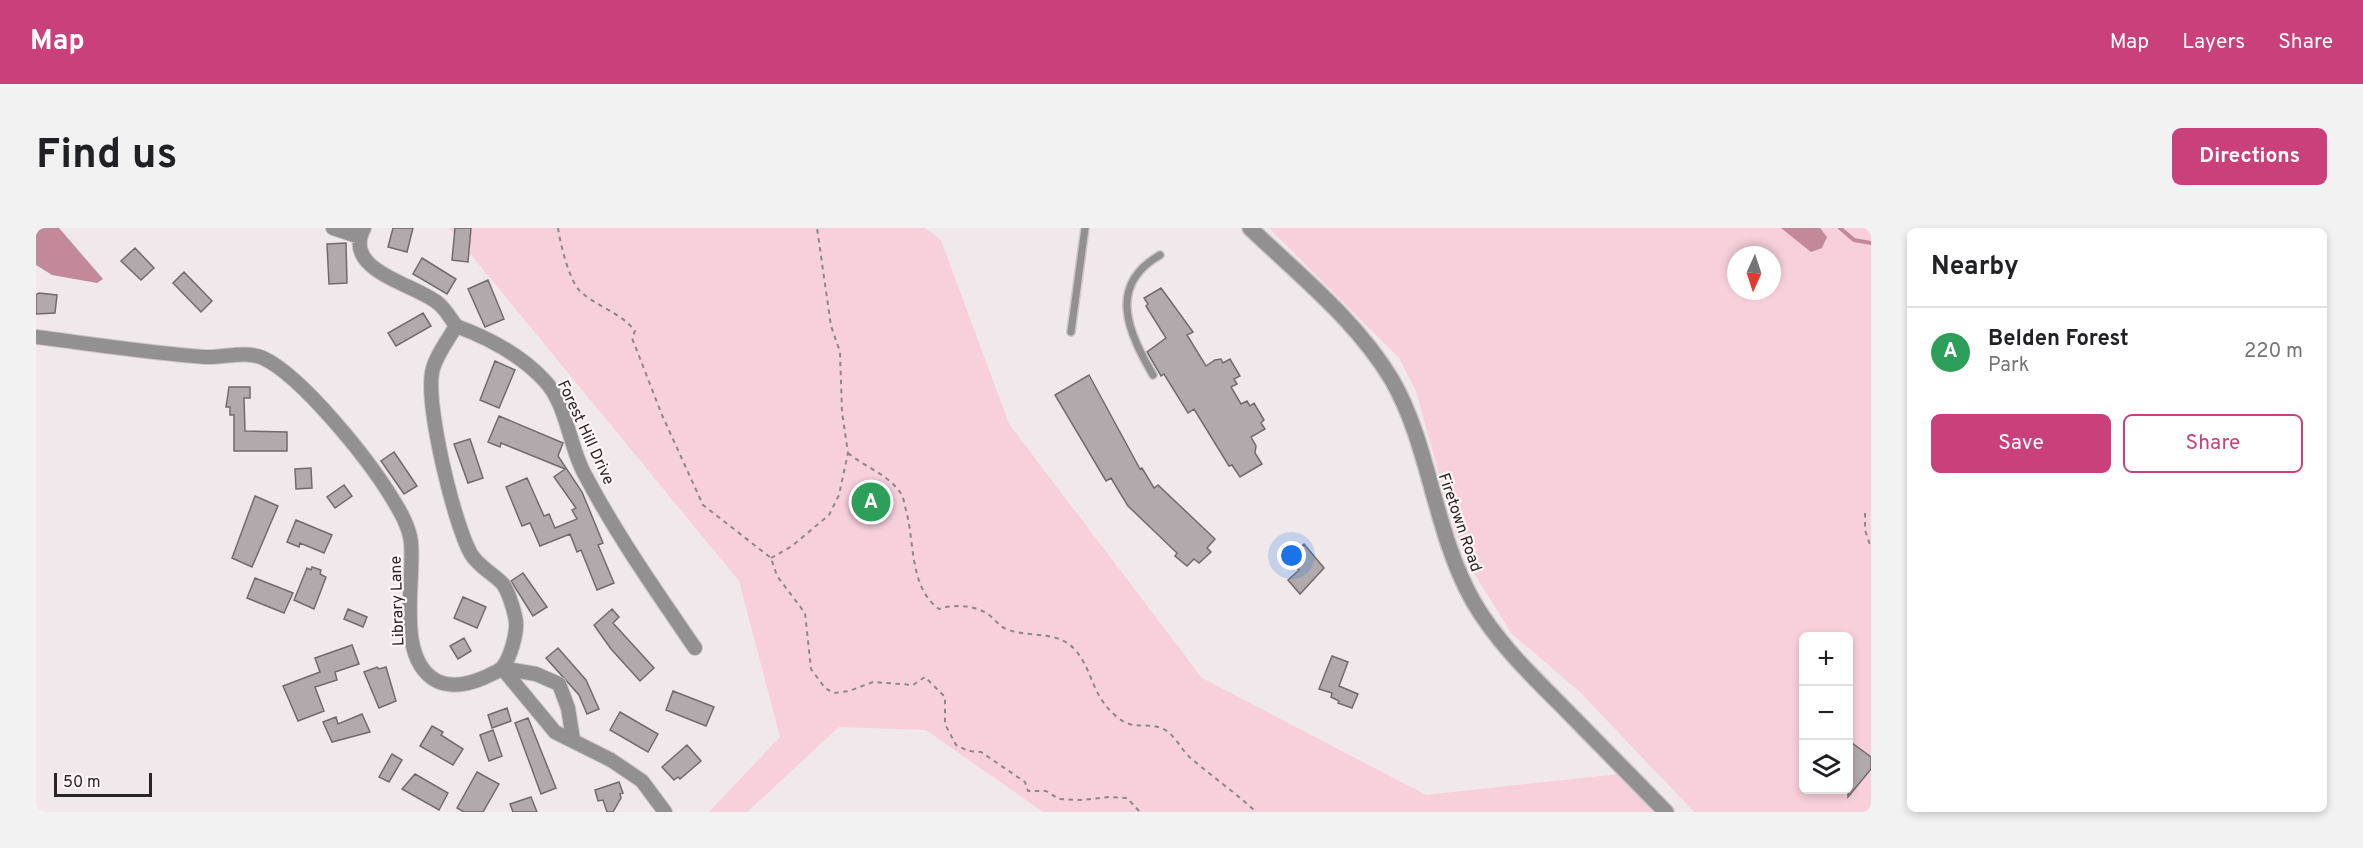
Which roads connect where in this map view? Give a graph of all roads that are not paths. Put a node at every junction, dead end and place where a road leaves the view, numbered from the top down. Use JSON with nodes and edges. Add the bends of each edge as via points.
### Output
{"nodes":[{"id":1,"x":333,"y":228,"type":"edge"},
{"id":2,"x":1085,"y":228,"type":"edge"},
{"id":3,"x":1250,"y":228,"type":"edge"},
{"id":4,"x":362,"y":232,"type":"edge"},
{"id":5,"x":1160,"y":255,"type":"dead end"},
{"id":6,"x":456,"y":326,"type":"junction"},
{"id":7,"x":1071,"y":332,"type":"dead end"},
{"id":8,"x":36,"y":337,"type":"edge"},
{"id":9,"x":1153,"y":375,"type":"dead end"},
{"id":10,"x":694,"y":648,"type":"dead end"},
{"id":11,"x":502,"y":668,"type":"junction"},
{"id":12,"x":573,"y":739,"type":"junction"},
{"id":13,"x":665,"y":812,"type":"edge"},
{"id":14,"x":1666,"y":812,"type":"edge"}],
"edges":[{"from":1,"to":4,"type":"street"},
{"from":2,"to":7,"type":"lane"},
{"from":3,"to":14,"type":"street","name":"Firetown Road","via":[[1335,310],[1393,382],[1414,433],[1459,574],[1502,642]]},
{"from":4,"to":6,"type":"street","via":[[363,256],[373,270],[440,304]]},
{"from":5,"to":9,"type":"lane","via":[[1149,261],[1134,279],[1125,307],[1132,338]]},
{"from":6,"to":10,"type":"street","name":"Forest Hill Drive","via":[[526,363],[555,394],[584,472]]},
{"from":6,"to":11,"type":"street","via":[[432,370],[430,395],[460,528],[481,567],[504,584],[516,623]]},
{"from":8,"to":11,"type":"street","name":"Library Lane","via":[[210,357],[245,354],[262,357],[291,376],[355,447],[406,524],[411,539],[411,637],[416,660],[431,677],[445,684],[472,683]]},
{"from":11,"to":12,"type":"street","via":[[555,732]]},
{"from":11,"to":12,"type":"street","via":[[536,674],[559,684]]},
{"from":12,"to":13,"type":"street","via":[[642,781]]}]}
